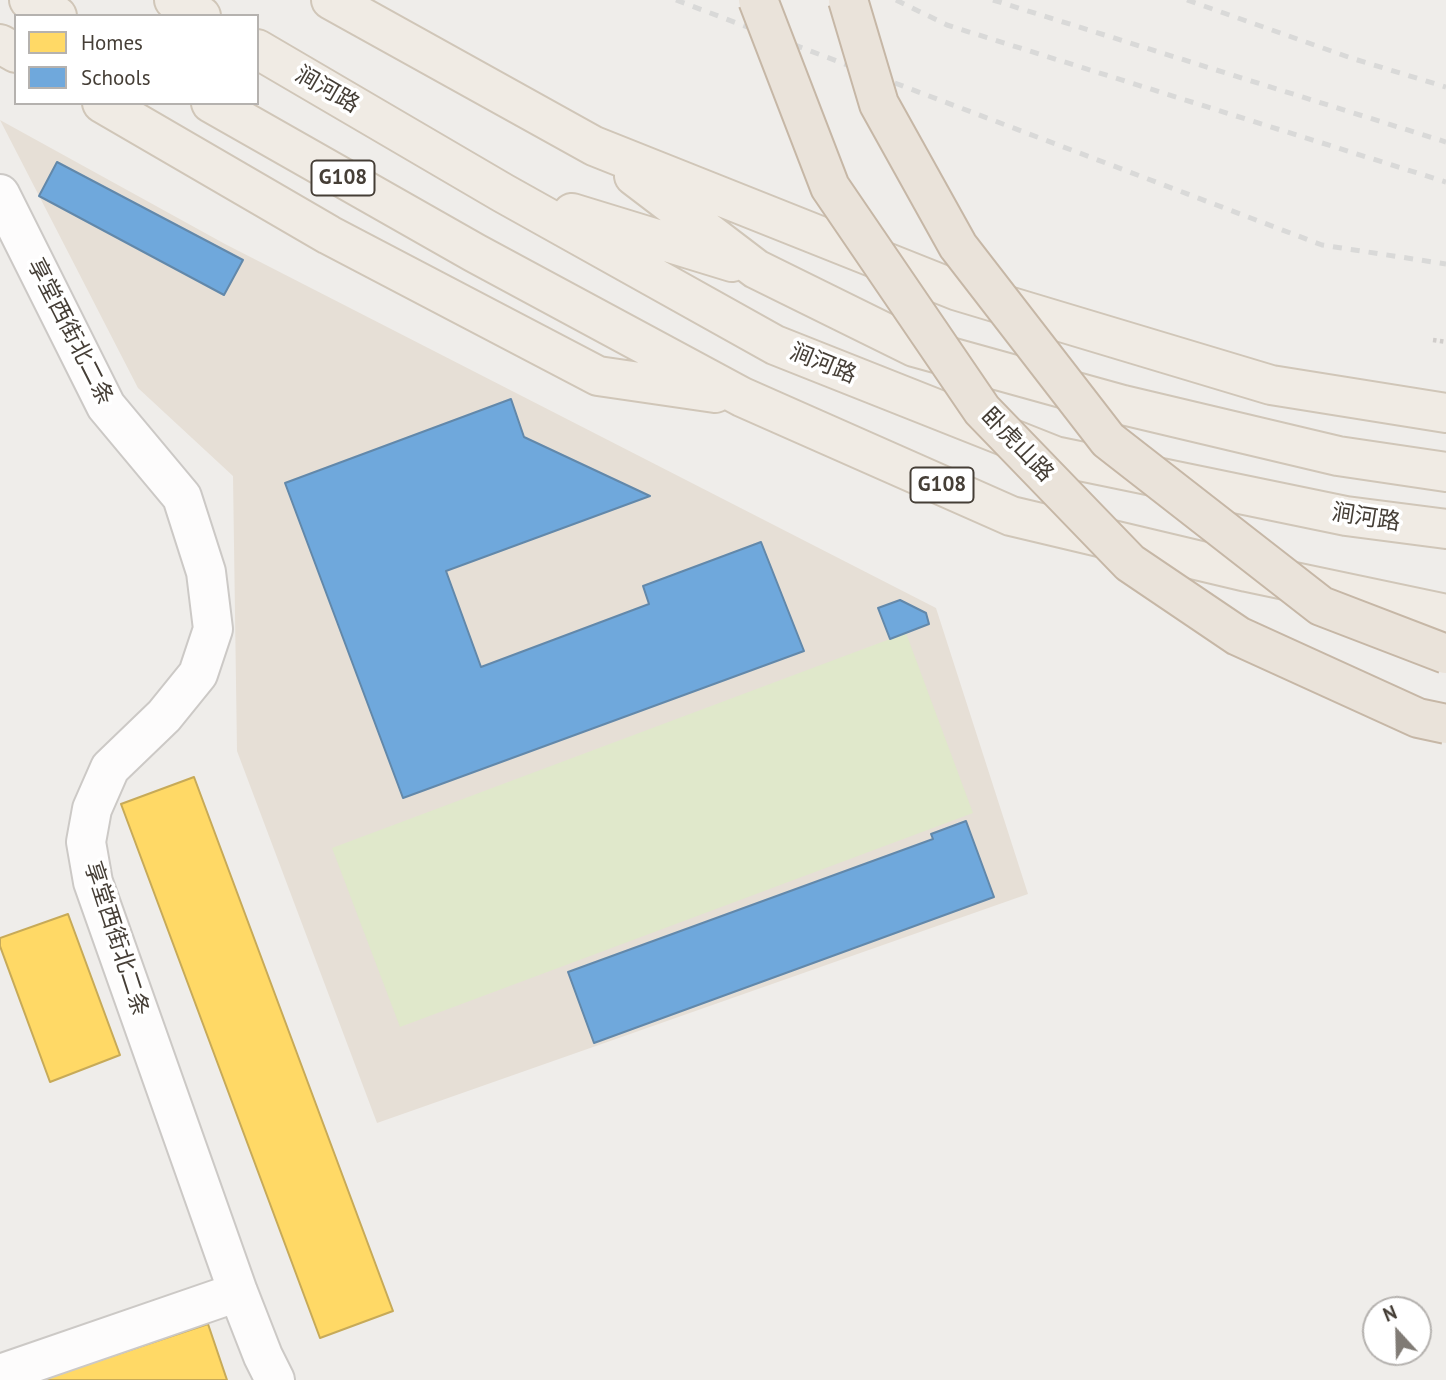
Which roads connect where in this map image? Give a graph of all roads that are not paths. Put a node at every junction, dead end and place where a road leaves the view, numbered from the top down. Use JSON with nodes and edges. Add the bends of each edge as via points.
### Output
{"nodes":[{"id":1,"x":29,"y":0,"type":"edge"},
{"id":2,"x":174,"y":0,"type":"edge"},
{"id":3,"x":331,"y":0,"type":"edge"},
{"id":4,"x":758,"y":0,"type":"edge"},
{"id":5,"x":848,"y":0,"type":"edge"},
{"id":6,"x":54,"y":14,"type":"edge"},
{"id":7,"x":198,"y":14,"type":"edge"},
{"id":8,"x":259,"y":50,"type":"edge"},
{"id":9,"x":105,"y":105,"type":"edge"},
{"id":10,"x":215,"y":105,"type":"edge"},
{"id":11,"x":594,"y":146,"type":"junction"},
{"id":12,"x":503,"y":193,"type":"junction"},
{"id":13,"x":0,"y":194,"type":"edge"},
{"id":14,"x":756,"y":269,"type":"junction"},
{"id":15,"x":742,"y":397,"type":"junction"},
{"id":16,"x":1446,"y":413,"type":"edge"},
{"id":17,"x":1446,"y":472,"type":"edge"},
{"id":18,"x":1446,"y":529,"type":"edge"},
{"id":19,"x":1446,"y":614,"type":"edge"},
{"id":20,"x":1446,"y":654,"type":"edge"},
{"id":21,"x":1446,"y":724,"type":"edge"},
{"id":22,"x":239,"y":1292,"type":"junction"},
{"id":23,"x":0,"y":1374,"type":"edge"},
{"id":24,"x":275,"y":1380,"type":"edge"}],
"edges":[{"from":1,"to":6,"type":"main road"},
{"from":2,"to":7,"type":"main road"},
{"from":3,"to":11,"type":"main road"},
{"from":4,"to":21,"type":"highway","name":"卧虎山路","bridge":true,"via":[[831,187],[982,410],[1130,563],[1238,636],[1418,718]]},
{"from":5,"to":20,"type":"highway","bridge":true,"via":[[879,104],[958,246],[1108,440],[1321,606]]},
{"from":8,"to":12,"type":"main road","name":"涧河路"},
{"from":9,"to":15,"type":"main road","via":[[329,235],[598,376]]},
{"from":10,"to":15,"type":"main road","number":"G108"},
{"from":11,"to":14,"type":"main road"},
{"from":11,"to":16,"type":"main road","via":[[958,291],[1271,384]]},
{"from":12,"to":14,"type":"main road"},
{"from":12,"to":18,"type":"main road","name":"涧河路","via":[[775,345],[1055,456],[1346,516]]},
{"from":13,"to":22,"type":"street","name":"享堂西街北二条","via":[[106,406],[182,498],[206,572],[213,629],[198,674],[164,716],[110,768],[92,809],[86,842],[93,882]]},
{"from":14,"to":17,"type":"main road","via":[[914,346],[1123,405],[1324,453]]},
{"from":15,"to":19,"type":"main road","number":"G108","via":[[1012,516]]},
{"from":22,"to":23,"type":"street"},
{"from":22,"to":24,"type":"street","name":"享堂西街北二条"}]}
